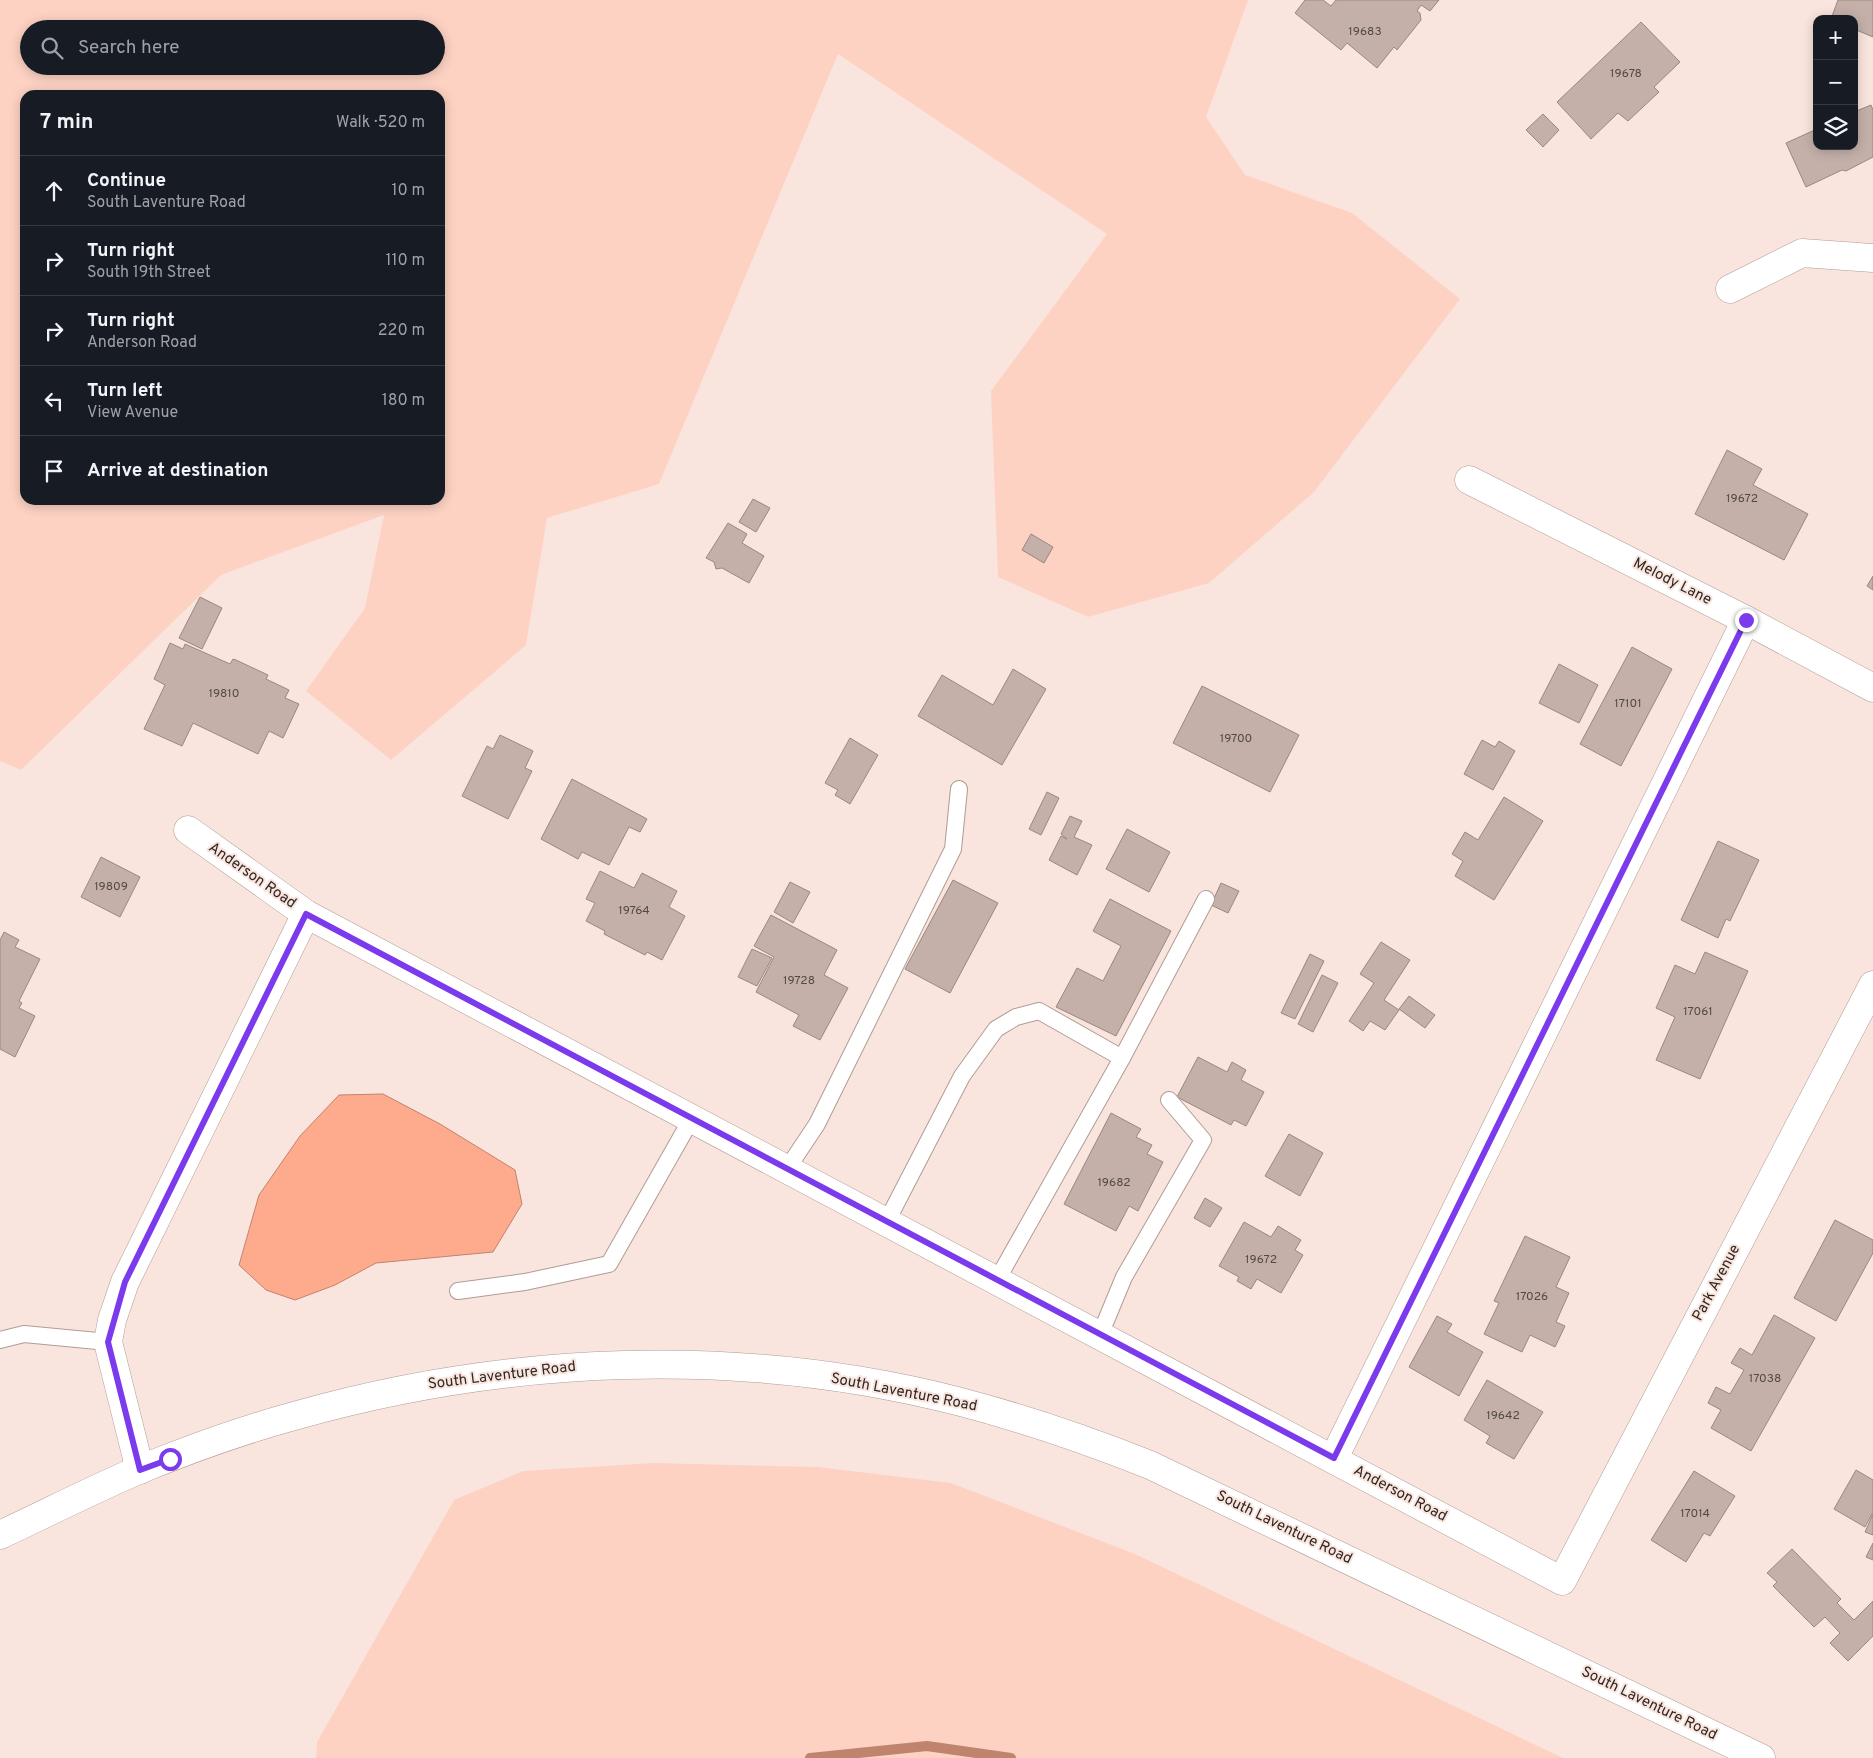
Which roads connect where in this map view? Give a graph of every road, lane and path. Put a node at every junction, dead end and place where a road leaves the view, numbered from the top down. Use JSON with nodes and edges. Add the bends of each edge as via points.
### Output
{"nodes":[{"id":1,"x":1873,"y":258,"type":"edge"},
{"id":2,"x":1730,"y":289,"type":"dead end"},
{"id":3,"x":1469,"y":480,"type":"dead end"},
{"id":4,"x":1746,"y":620,"type":"junction"},
{"id":5,"x":1873,"y":688,"type":"edge"},
{"id":6,"x":959,"y":790,"type":"dead end"},
{"id":7,"x":188,"y":830,"type":"dead end"},
{"id":8,"x":1206,"y":899,"type":"dead end"},
{"id":9,"x":306,"y":914,"type":"junction"},
{"id":10,"x":1873,"y":985,"type":"edge"},
{"id":11,"x":1122,"y":1058,"type":"junction"},
{"id":12,"x":1169,"y":1100,"type":"dead end"},
{"id":13,"x":692,"y":1118,"type":"junction"},
{"id":14,"x":787,"y":1169,"type":"junction"},
{"id":15,"x":887,"y":1221,"type":"junction"},
{"id":16,"x":997,"y":1280,"type":"junction"},
{"id":17,"x":458,"y":1291,"type":"dead end"},
{"id":18,"x":1100,"y":1335,"type":"junction"},
{"id":19,"x":0,"y":1340,"type":"edge"},
{"id":20,"x":108,"y":1342,"type":"junction"},
{"id":21,"x":1334,"y":1458,"type":"junction"},
{"id":22,"x":140,"y":1470,"type":"junction"},
{"id":23,"x":0,"y":1535,"type":"edge"},
{"id":24,"x":1562,"y":1581,"type":"joint"},
{"id":25,"x":1761,"y":1758,"type":"edge"}],
"edges":[{"from":1,"to":2,"type":"street","via":[[1802,254]]},
{"from":3,"to":4,"type":"street","name":"Melody Lane"},
{"from":4,"to":5,"type":"street","name":"Melody Lane"},
{"from":4,"to":21,"type":"street"},
{"from":6,"to":14,"type":"lane","via":[[953,849],[817,1124]]},
{"from":7,"to":9,"type":"street","name":"Anderson Road"},
{"from":8,"to":11,"type":"lane"},
{"from":9,"to":13,"type":"street","name":"Anderson Road"},
{"from":9,"to":20,"type":"street","via":[[125,1282]]},
{"from":10,"to":24,"type":"street","name":"Park Avenue"},
{"from":11,"to":15,"type":"lane","via":[[1039,1011],[1016,1017],[996,1029],[962,1076]]},
{"from":11,"to":16,"type":"lane"},
{"from":12,"to":18,"type":"lane","via":[[1203,1140],[1124,1277]]},
{"from":13,"to":14,"type":"street","name":"Anderson Road"},
{"from":13,"to":17,"type":"lane","via":[[609,1264],[525,1282]]},
{"from":14,"to":15,"type":"street","name":"Anderson Road"},
{"from":15,"to":16,"type":"street","name":"Anderson Road"},
{"from":16,"to":18,"type":"street","name":"Anderson Road"},
{"from":18,"to":21,"type":"street","name":"Anderson Road"},
{"from":19,"to":20,"type":"lane","via":[[24,1334]]},
{"from":20,"to":22,"type":"street"},
{"from":21,"to":24,"type":"street","name":"Anderson Road"},
{"from":22,"to":23,"type":"street","name":"South Laventure Road"},
{"from":22,"to":25,"type":"street","name":"South Laventure Road","via":[[291,1416],[354,1400],[426,1385],[536,1370],[702,1366],[820,1376],[887,1386],[1021,1419],[1150,1465]]}]}
